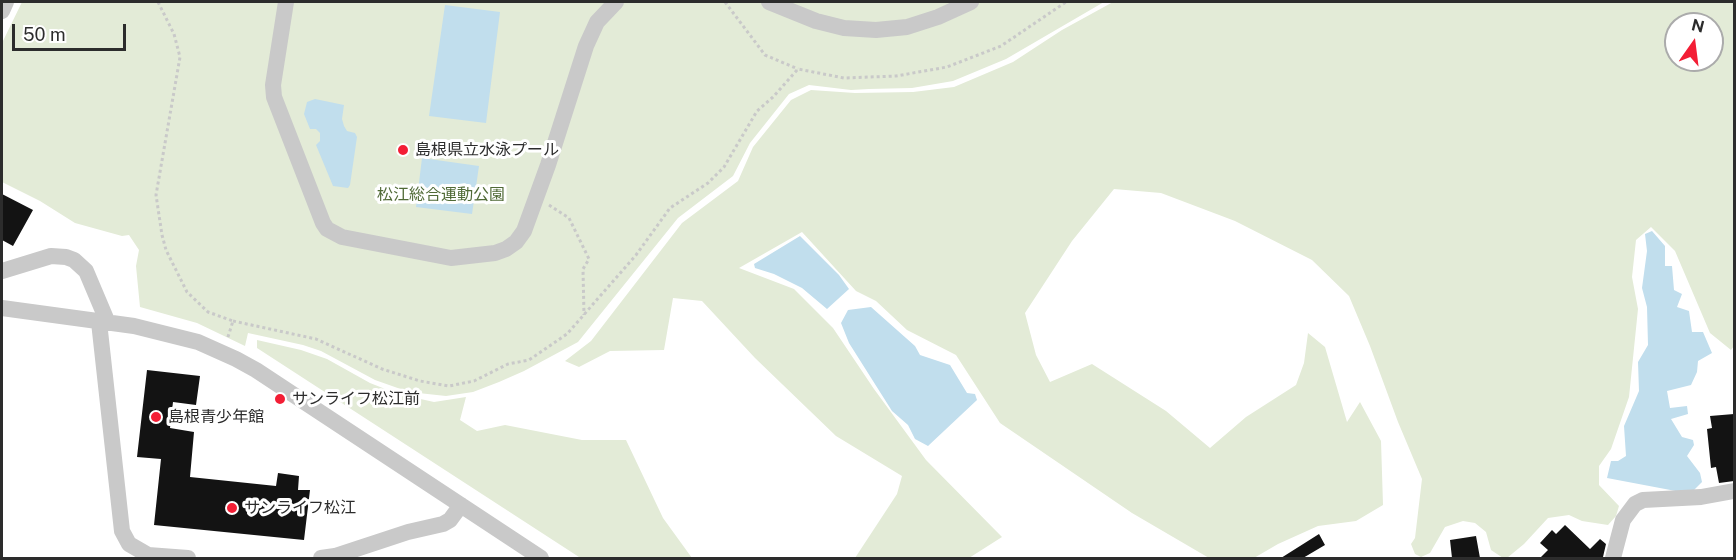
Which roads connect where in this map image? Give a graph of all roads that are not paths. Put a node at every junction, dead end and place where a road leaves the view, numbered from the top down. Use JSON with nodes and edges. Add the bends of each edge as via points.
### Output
{"nodes":[{"id":1,"x":6,"y":2,"type":"edge"},
{"id":2,"x":286,"y":2,"type":"edge"},
{"id":3,"x":616,"y":2,"type":"edge"},
{"id":4,"x":769,"y":2,"type":"edge"},
{"id":5,"x":971,"y":2,"type":"edge"},
{"id":6,"x":2,"y":11,"type":"edge"},
{"id":7,"x":2,"y":271,"type":"edge"},
{"id":8,"x":2,"y":308,"type":"edge"},
{"id":9,"x":104,"y":322,"type":"junction"},
{"id":10,"x":1734,"y":491,"type":"edge"},
{"id":11,"x":460,"y":505,"type":"junction"},
{"id":12,"x":132,"y":554,"type":"edge"},
{"id":13,"x":188,"y":558,"type":"edge"},
{"id":14,"x":321,"y":558,"type":"edge"},
{"id":15,"x":541,"y":558,"type":"edge"},
{"id":16,"x":1613,"y":558,"type":"edge"}],
"edges":[{"from":1,"to":6,"type":"street"},
{"from":2,"to":3,"type":"street","via":[[274,97],[323,223],[342,237],[451,258],[507,249],[524,231],[588,39],[597,22]]},
{"from":4,"to":5,"type":"street","via":[[816,21],[876,30],[907,27]]},
{"from":7,"to":9,"type":"street","via":[[51,256],[74,260],[86,272]]},
{"from":8,"to":9,"type":"street"},
{"from":9,"to":11,"type":"street","via":[[198,342],[236,359]]},
{"from":9,"to":12,"type":"street","via":[[122,531]]},
{"from":10,"to":16,"type":"street","via":[[1635,504],[1623,520]]},
{"from":11,"to":14,"type":"street","via":[[443,524]]},
{"from":11,"to":15,"type":"street"},
{"from":12,"to":13,"type":"street"}]}
